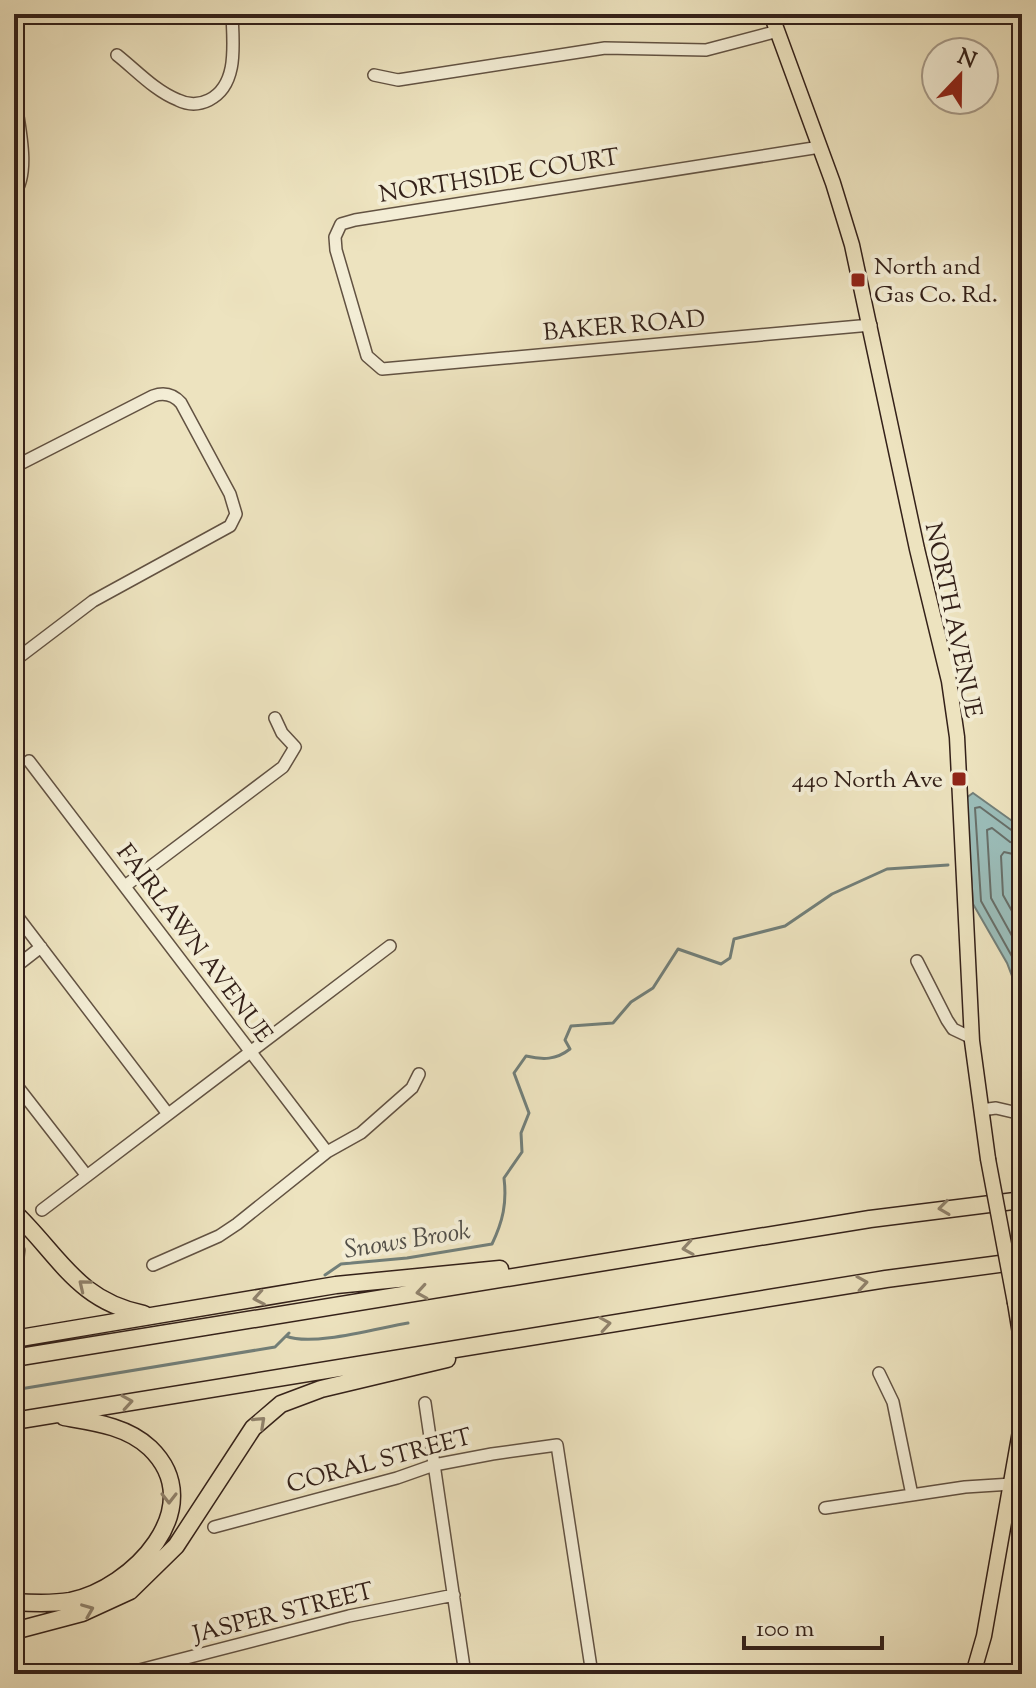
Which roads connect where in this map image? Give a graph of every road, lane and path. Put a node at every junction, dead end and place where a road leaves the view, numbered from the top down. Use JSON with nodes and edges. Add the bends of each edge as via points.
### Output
{"nodes":[{"id":1,"x":232,"y":14,"type":"edge"},
{"id":2,"x":771,"y":14,"type":"edge"},
{"id":3,"x":778,"y":31,"type":"junction"},
{"id":4,"x":117,"y":55,"type":"dead end"},
{"id":5,"x":374,"y":75,"type":"dead end"},
{"id":6,"x":14,"y":90,"type":"edge"},
{"id":7,"x":820,"y":147,"type":"junction"},
{"id":8,"x":14,"y":194,"type":"edge"},
{"id":9,"x":871,"y":325,"type":"junction"},
{"id":10,"x":382,"y":369,"type":"joint"},
{"id":11,"x":14,"y":467,"type":"edge"},
{"id":12,"x":14,"y":661,"type":"edge"},
{"id":13,"x":275,"y":718,"type":"dead end"},
{"id":14,"x":29,"y":761,"type":"dead end"},
{"id":15,"x":125,"y":886,"type":"junction"},
{"id":16,"x":14,"y":912,"type":"edge"},
{"id":17,"x":390,"y":946,"type":"dead end"},
{"id":18,"x":41,"y":947,"type":"junction"},
{"id":19,"x":917,"y":961,"type":"dead end"},
{"id":20,"x":14,"y":968,"type":"edge"},
{"id":21,"x":972,"y":1038,"type":"junction"},
{"id":22,"x":250,"y":1052,"type":"junction"},
{"id":23,"x":419,"y":1074,"type":"dead end"},
{"id":24,"x":14,"y":1082,"type":"edge"},
{"id":25,"x":981,"y":1110,"type":"junction"},
{"id":26,"x":168,"y":1114,"type":"junction"},
{"id":27,"x":1022,"y":1114,"type":"edge"},
{"id":28,"x":327,"y":1152,"type":"junction"},
{"id":29,"x":87,"y":1176,"type":"junction"},
{"id":30,"x":1022,"y":1200,"type":"edge"},
{"id":31,"x":42,"y":1210,"type":"dead end"},
{"id":32,"x":14,"y":1212,"type":"edge"},
{"id":33,"x":14,"y":1244,"type":"edge"},
{"id":34,"x":610,"y":1261,"type":"junction"},
{"id":35,"x":1022,"y":1261,"type":"edge"},
{"id":36,"x":153,"y":1265,"type":"dead end"},
{"id":37,"x":14,"y":1277,"type":"edge"},
{"id":38,"x":154,"y":1316,"type":"junction"},
{"id":39,"x":564,"y":1330,"type":"junction"},
{"id":40,"x":14,"y":1339,"type":"edge"},
{"id":41,"x":1022,"y":1346,"type":"edge"},
{"id":42,"x":14,"y":1358,"type":"edge"},
{"id":43,"x":879,"y":1373,"type":"dead end"},
{"id":44,"x":425,"y":1403,"type":"dead end"},
{"id":45,"x":50,"y":1415,"type":"junction"},
{"id":46,"x":14,"y":1421,"type":"edge"},
{"id":47,"x":1022,"y":1428,"type":"edge"},
{"id":48,"x":434,"y":1465,"type":"junction"},
{"id":49,"x":1012,"y":1484,"type":"junction"},
{"id":50,"x":912,"y":1495,"type":"junction"},
{"id":51,"x":1022,"y":1497,"type":"edge"},
{"id":52,"x":825,"y":1508,"type":"dead end"},
{"id":53,"x":1007,"y":1512,"type":"junction"},
{"id":54,"x":214,"y":1527,"type":"dead end"},
{"id":55,"x":454,"y":1595,"type":"junction"},
{"id":56,"x":14,"y":1602,"type":"edge"},
{"id":57,"x":14,"y":1631,"type":"edge"},
{"id":58,"x":124,"y":1674,"type":"edge"},
{"id":59,"x":465,"y":1674,"type":"edge"},
{"id":60,"x":592,"y":1674,"type":"edge"},
{"id":61,"x":973,"y":1674,"type":"edge"}],
"edges":[{"from":1,"to":4,"type":"street","via":[[229,75],[224,89],[204,103],[180,101],[165,93]]},
{"from":2,"to":3,"type":"main road","name":"NORTH AVENUE"},
{"from":3,"to":5,"type":"street","via":[[706,50],[619,47],[398,80]]},
{"from":3,"to":7,"type":"main road","name":"NORTH AVENUE"},
{"from":6,"to":8,"type":"street","via":[[24,173]]},
{"from":7,"to":9,"type":"main road","name":"NORTH AVENUE"},
{"from":7,"to":10,"type":"street","name":"NORTHSIDE COURT","via":[[341,224],[336,250],[367,356]]},
{"from":9,"to":10,"type":"street","name":"BAKER ROAD"},
{"from":9,"to":21,"type":"main road","name":"NORTH AVENUE","via":[[952,698]]},
{"from":11,"to":12,"type":"street","via":[[166,393],[181,403],[236,514],[226,529],[93,601]]},
{"from":13,"to":15,"type":"street","via":[[295,747],[279,772]]},
{"from":14,"to":15,"type":"street","name":"FAIRLAWN AVENUE"},
{"from":15,"to":22,"type":"street","name":"FAIRLAWN AVENUE"},
{"from":16,"to":18,"type":"street"},
{"from":17,"to":22,"type":"street"},
{"from":18,"to":20,"type":"street"},
{"from":18,"to":26,"type":"street"},
{"from":19,"to":21,"type":"street","via":[[953,1029]]},
{"from":21,"to":25,"type":"main road","name":"NORTH AVENUE"},
{"from":22,"to":26,"type":"street"},
{"from":22,"to":28,"type":"street","name":"FAIRLAWN AVENUE"},
{"from":23,"to":28,"type":"street","via":[[412,1088],[361,1133]]},
{"from":24,"to":29,"type":"street"},
{"from":25,"to":27,"type":"street"},
{"from":25,"to":41,"type":"main road","name":"NORTH AVENUE","bridge":true},
{"from":26,"to":29,"type":"street"},
{"from":28,"to":36,"type":"street","via":[[219,1236]]},
{"from":29,"to":31,"type":"street"},
{"from":30,"to":34,"type":"highway","one_way":true},
{"from":38,"to":32,"type":"highway","one_way":true,"via":[[106,1303],[66,1271]]},
{"from":33,"to":37,"type":"highway"},
{"from":34,"to":38,"type":"highway","one_way":true,"via":[[336,1285]]},
{"from":34,"to":42,"type":"highway","one_way":true},
{"from":39,"to":35,"type":"highway","one_way":true},
{"from":38,"to":40,"type":"highway"},
{"from":45,"to":39,"type":"highway","one_way":true},
{"from":57,"to":39,"type":"highway","one_way":true,"via":[[82,1613],[130,1591],[176,1546],[253,1428],[281,1404],[321,1389]]},
{"from":43,"to":50,"type":"street","via":[[893,1402]]},
{"from":44,"to":48,"type":"street"},
{"from":45,"to":46,"type":"highway"},
{"from":45,"to":56,"type":"highway","one_way":true,"via":[[105,1424],[150,1448],[170,1488],[169,1510],[151,1552],[129,1573],[70,1601]]},
{"from":47,"to":49,"type":"main road"},
{"from":48,"to":54,"type":"street","name":"CORAL STREET"},
{"from":48,"to":55,"type":"street"},
{"from":48,"to":60,"type":"street","name":"CORAL STREET","via":[[557,1445]]},
{"from":49,"to":50,"type":"street"},
{"from":49,"to":53,"type":"main road"},
{"from":50,"to":52,"type":"street"},
{"from":51,"to":53,"type":"street"},
{"from":53,"to":61,"type":"main road"},
{"from":55,"to":58,"type":"street","name":"JASPER STREET","via":[[349,1616]]},
{"from":55,"to":59,"type":"street"}]}
